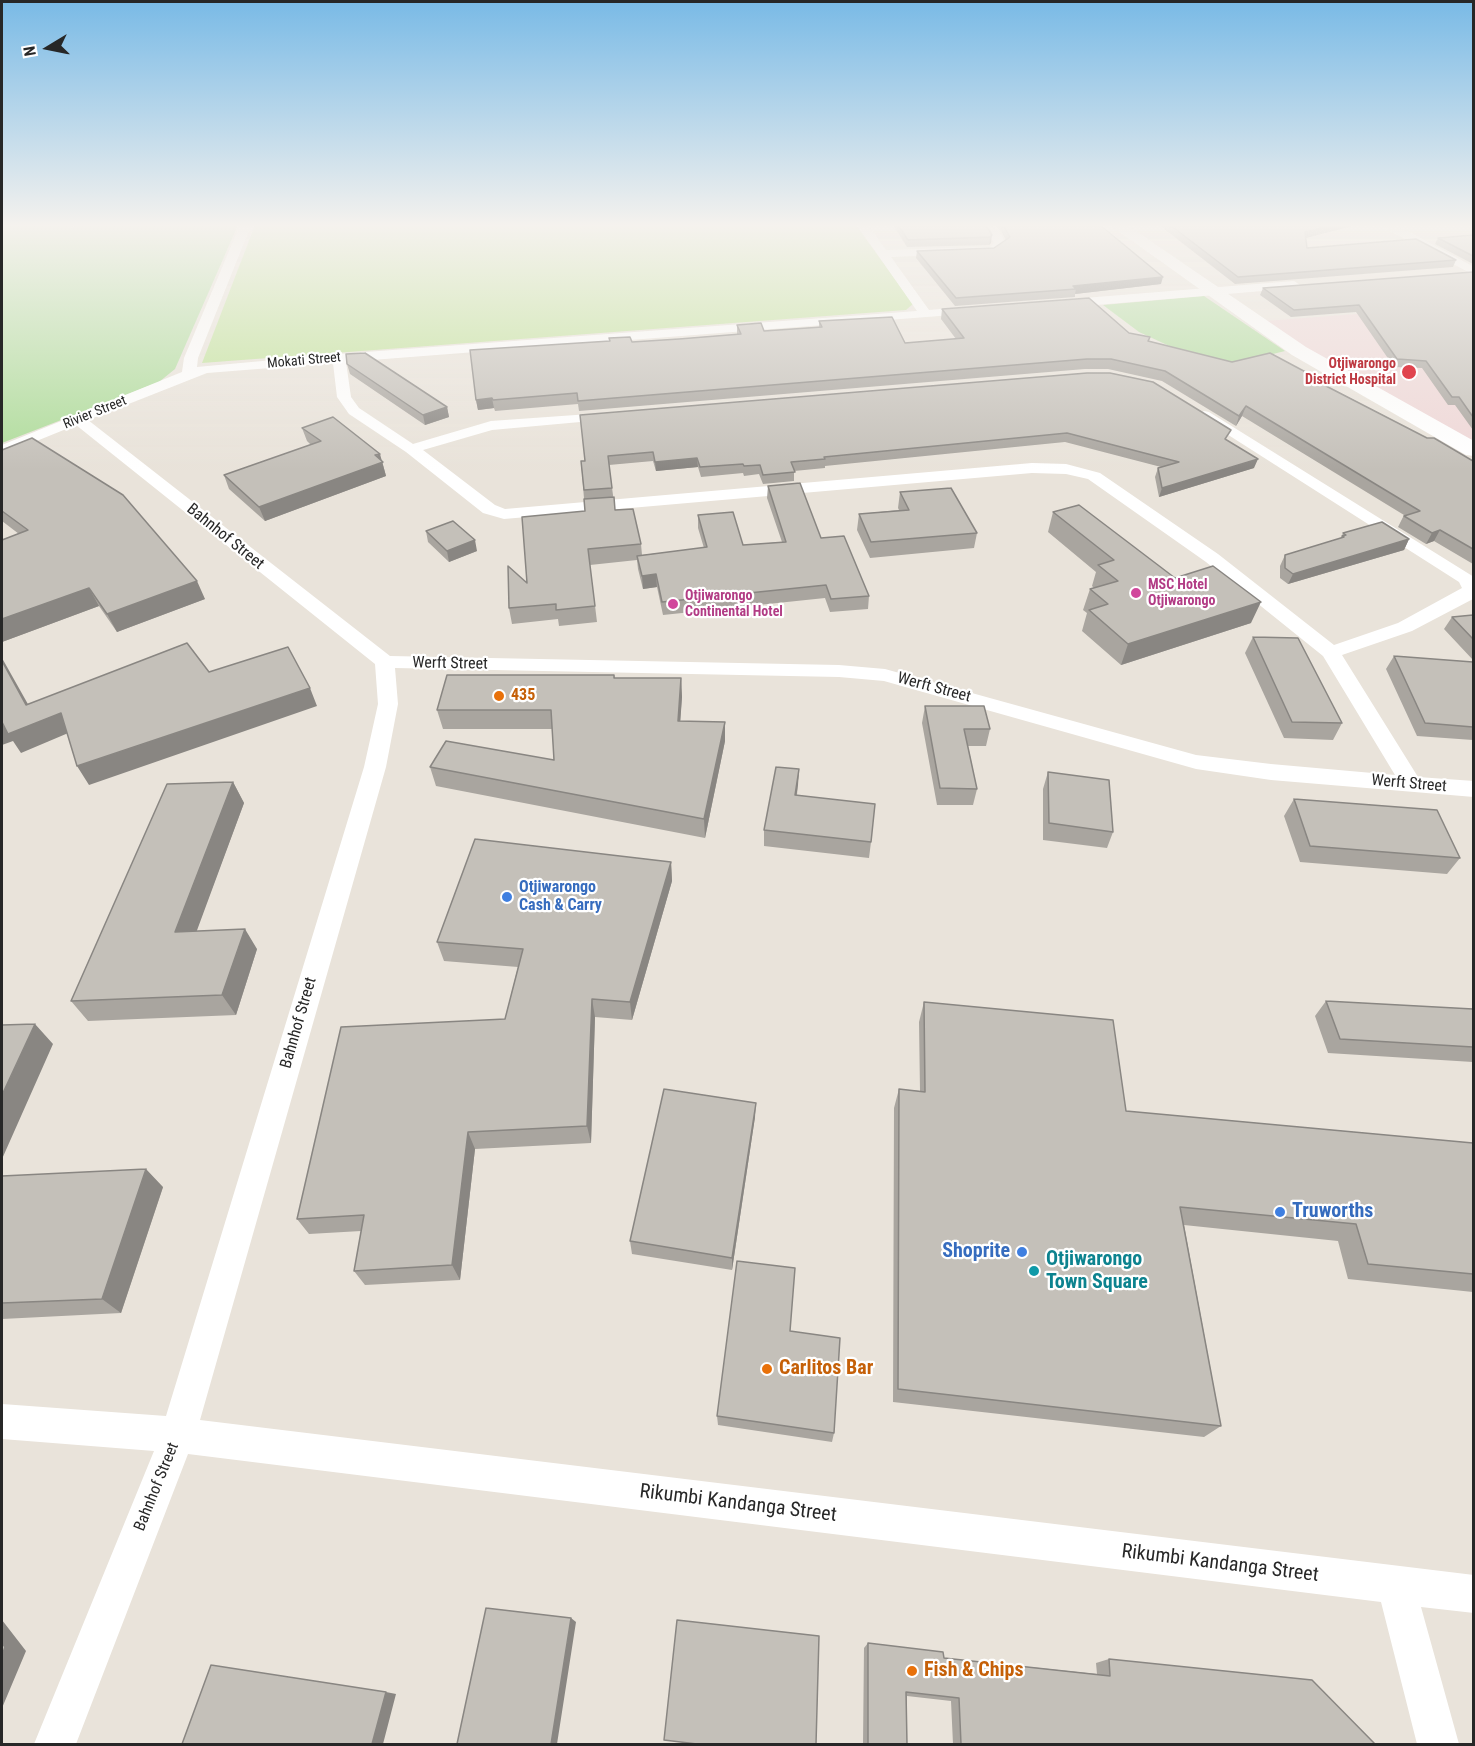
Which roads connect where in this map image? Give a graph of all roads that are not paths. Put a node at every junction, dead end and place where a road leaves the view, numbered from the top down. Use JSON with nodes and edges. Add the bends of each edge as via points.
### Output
{"nodes":[{"id":1,"x":212,"y":306,"type":"edge"},
{"id":2,"x":920,"y":306,"type":"edge"},
{"id":3,"x":1232,"y":306,"type":"edge"},
{"id":4,"x":984,"y":309,"type":"edge"},
{"id":5,"x":926,"y":314,"type":"junction"},
{"id":6,"x":339,"y":358,"type":"junction"},
{"id":7,"x":189,"y":374,"type":"junction"},
{"id":8,"x":1195,"y":410,"type":"edge"},
{"id":9,"x":628,"y":413,"type":"edge"},
{"id":10,"x":79,"y":420,"type":"junction"},
{"id":11,"x":2,"y":450,"type":"edge"},
{"id":12,"x":411,"y":450,"type":"junction"},
{"id":13,"x":1473,"y":450,"type":"edge"},
{"id":14,"x":1331,"y":652,"type":"junction"},
{"id":15,"x":385,"y":662,"type":"junction"},
{"id":16,"x":1412,"y":785,"type":"junction"},
{"id":17,"x":1473,"y":789,"type":"edge"},
{"id":18,"x":2,"y":1421,"type":"edge"},
{"id":19,"x":178,"y":1435,"type":"junction"},
{"id":20,"x":1396,"y":1585,"type":"junction"},
{"id":21,"x":1473,"y":1594,"type":"edge"},
{"id":22,"x":55,"y":1744,"type":"edge"},
{"id":23,"x":1438,"y":1744,"type":"edge"}],
"edges":[{"from":1,"to":7,"type":"street"},
{"from":2,"to":5,"type":"street"},
{"from":3,"to":13,"type":"street","via":[[1309,357]]},
{"from":4,"to":5,"type":"street","name":"Mokati Street"},
{"from":5,"to":6,"type":"street","name":"Mokati Street"},
{"from":6,"to":7,"type":"street","name":"Mokati Street","via":[[206,369]]},
{"from":6,"to":12,"type":"street","via":[[344,397],[354,411]]},
{"from":7,"to":10,"type":"street","name":"Rivier Street"},
{"from":8,"to":14,"type":"street","via":[[1466,579],[1470,588],[1466,595],[1405,627]]},
{"from":9,"to":12,"type":"street","via":[[491,426]]},
{"from":10,"to":11,"type":"street","name":"Rivier Street"},
{"from":10,"to":15,"type":"street","name":"Bahnhof Street"},
{"from":12,"to":14,"type":"street","via":[[489,509],[504,514],[1032,468],[1066,469],[1094,476],[1115,490],[1212,558]]},
{"from":14,"to":16,"type":"street"},
{"from":15,"to":16,"type":"street","name":"Werft Street","via":[[885,675],[1196,762]]},
{"from":15,"to":19,"type":"street","name":"Bahnhof Street","via":[[388,704],[375,767]]},
{"from":16,"to":17,"type":"street","name":"Werft Street"},
{"from":18,"to":19,"type":"street","name":"Rikumbi Kandanga Street"},
{"from":19,"to":20,"type":"street","name":"Rikumbi Kandanga Street"},
{"from":19,"to":22,"type":"street","name":"Bahnhof Street"},
{"from":20,"to":21,"type":"street","name":"Rikumbi Kandanga Street"},
{"from":20,"to":23,"type":"street"}]}
